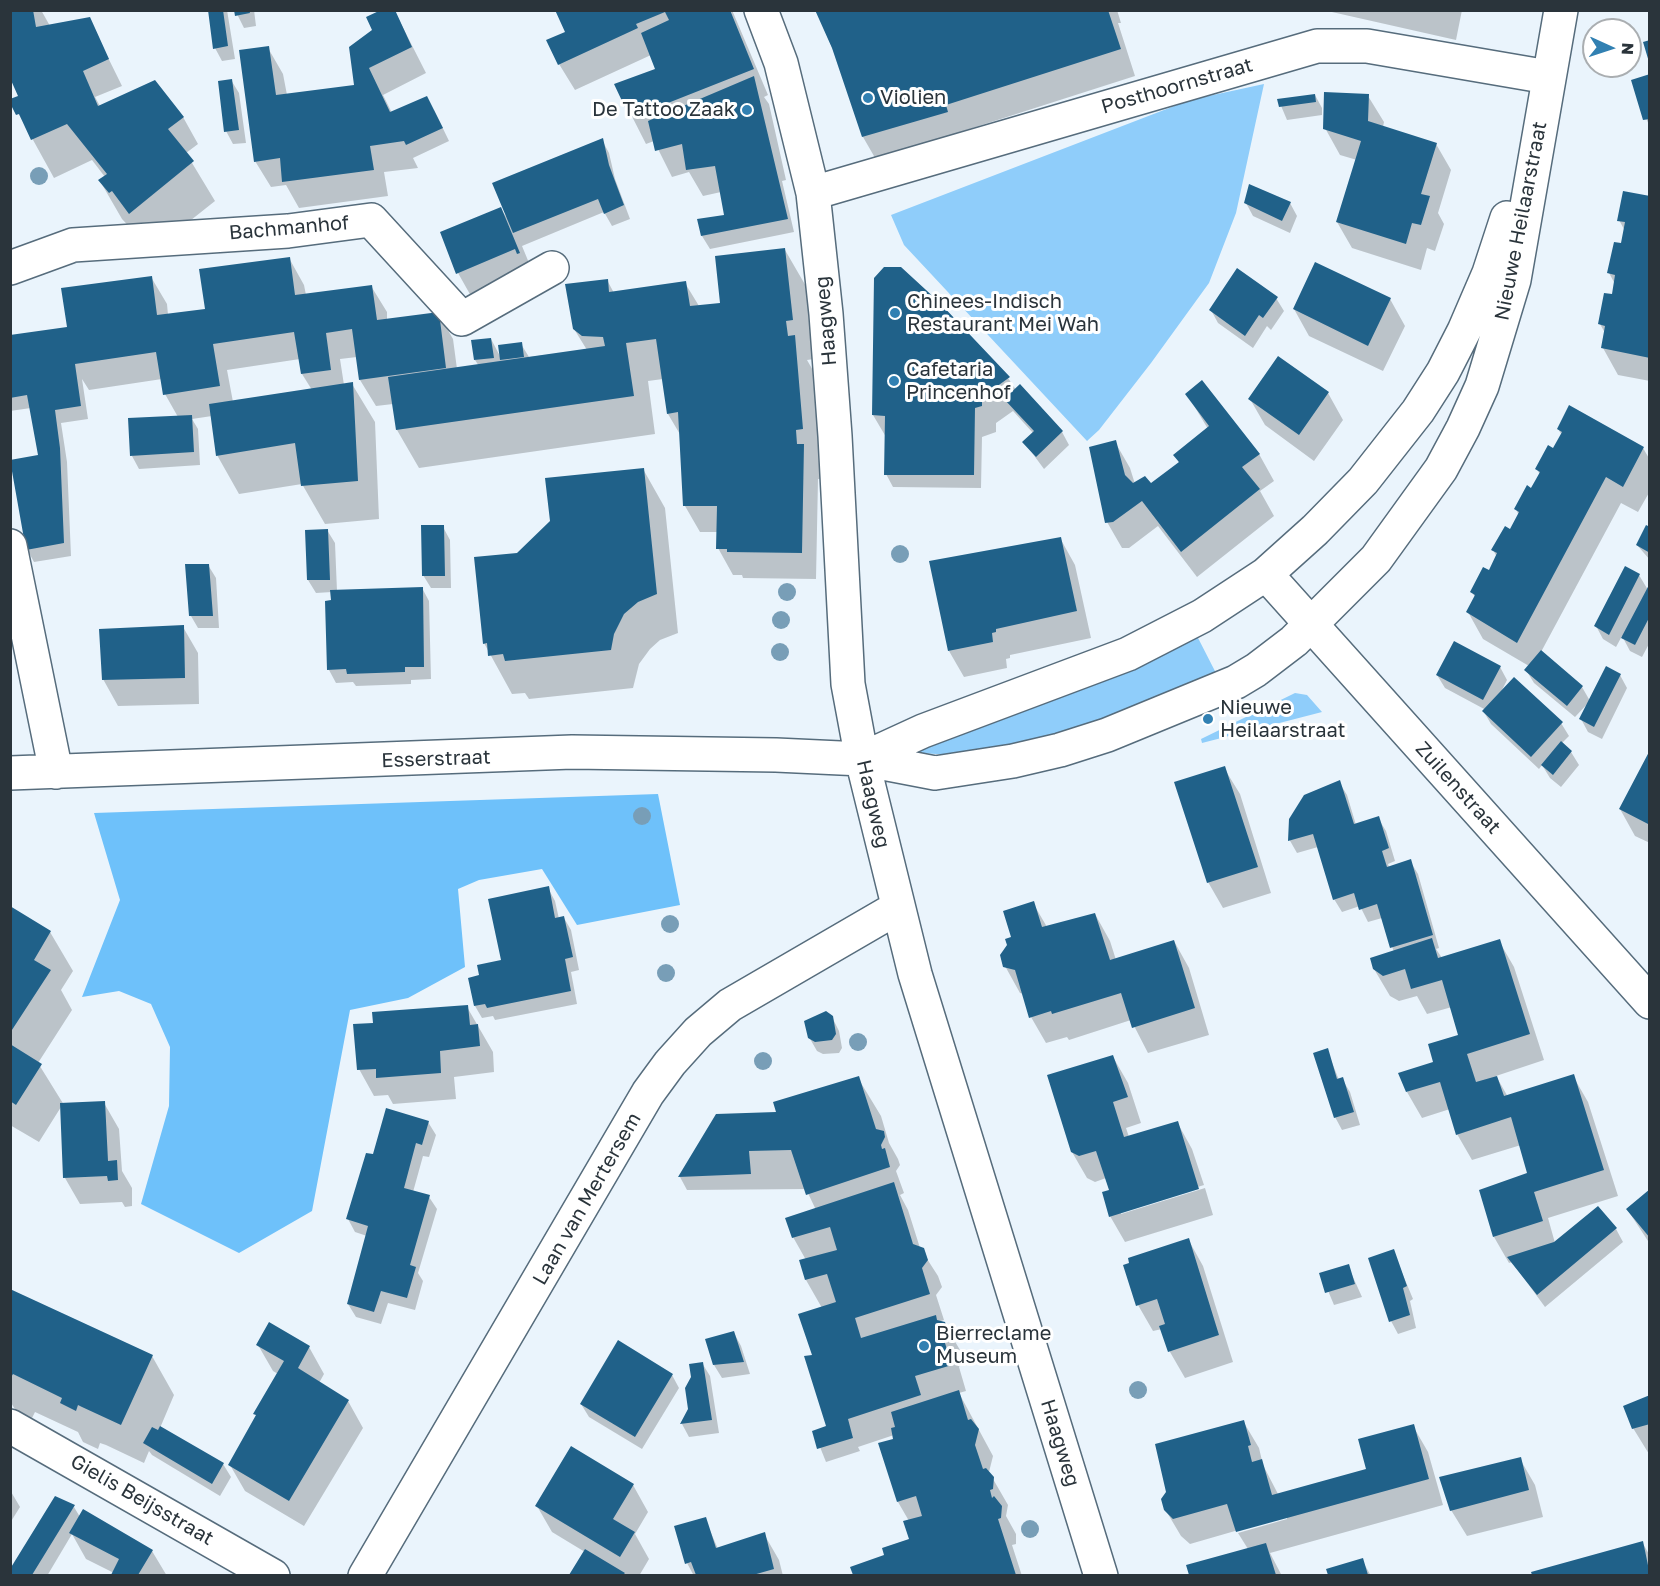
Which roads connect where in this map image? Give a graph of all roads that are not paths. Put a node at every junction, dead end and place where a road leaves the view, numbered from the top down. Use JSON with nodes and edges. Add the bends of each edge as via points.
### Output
{"nodes":[{"id":1,"x":761,"y":10,"type":"edge"},
{"id":2,"x":1561,"y":10,"type":"edge"},
{"id":3,"x":1547,"y":83,"type":"junction"},
{"id":4,"x":813,"y":193,"type":"junction"},
{"id":5,"x":10,"y":268,"type":"edge"},
{"id":6,"x":552,"y":268,"type":"dead end"},
{"id":7,"x":10,"y":546,"type":"edge"},
{"id":8,"x":1266,"y":574,"type":"junction"},
{"id":9,"x":1312,"y":624,"type":"junction"},
{"id":10,"x":862,"y":759,"type":"junction"},
{"id":11,"x":56,"y":772,"type":"junction"},
{"id":12,"x":10,"y":773,"type":"edge"},
{"id":13,"x":897,"y":908,"type":"junction"},
{"id":14,"x":1643,"y":981,"type":"edge"},
{"id":15,"x":10,"y":1426,"type":"edge"},
{"id":16,"x":273,"y":1575,"type":"edge"},
{"id":17,"x":365,"y":1575,"type":"edge"},
{"id":18,"x":1101,"y":1575,"type":"edge"}],
"edges":[{"from":1,"to":4,"type":"street","name":"Haagweg","via":[[781,63]]},
{"from":2,"to":3,"type":"street","name":"Nieuwe Heilaarstraat"},
{"from":3,"to":4,"type":"street","name":"Posthoornstraat","via":[[1367,46],[1317,46]]},
{"from":3,"to":8,"type":"street","name":"Nieuwe Heilaarstraat","via":[[1489,273],[1443,372],[1363,481]]},
{"from":3,"to":9,"type":"street","name":"Nieuwe Heilaarstraat","via":[[1514,280],[1482,386],[1442,469],[1418,505],[1376,559]]},
{"from":4,"to":10,"type":"street","name":"Haagweg","via":[[834,425],[849,684]]},
{"from":5,"to":6,"type":"street","name":"Bachmanhof","via":[[73,245],[288,231],[371,220],[462,319]]},
{"from":7,"to":11,"type":"street"},
{"from":8,"to":9,"type":"street","name":"Zuilenstraat"},
{"from":8,"to":10,"type":"street","name":"Nieuwe Heilaarstraat","via":[[1202,616],[1128,654],[923,731]]},
{"from":9,"to":10,"type":"street","name":"Nieuwe Heilaarstraat","via":[[1236,682],[1060,750],[935,774]]},
{"from":9,"to":14,"type":"street","name":"Zuilenstraat"},
{"from":10,"to":11,"type":"street","name":"Esserstraat","via":[[572,752]]},
{"from":10,"to":13,"type":"street","name":"Haagweg"},
{"from":11,"to":12,"type":"street","name":"Esserstraat"},
{"from":13,"to":17,"type":"street","name":"Laan van Mertersem","via":[[730,1005],[670,1063],[648,1093]]},
{"from":13,"to":18,"type":"street","name":"Haagweg"},
{"from":15,"to":16,"type":"street","name":"Gielis Beijsstraat"}]}
